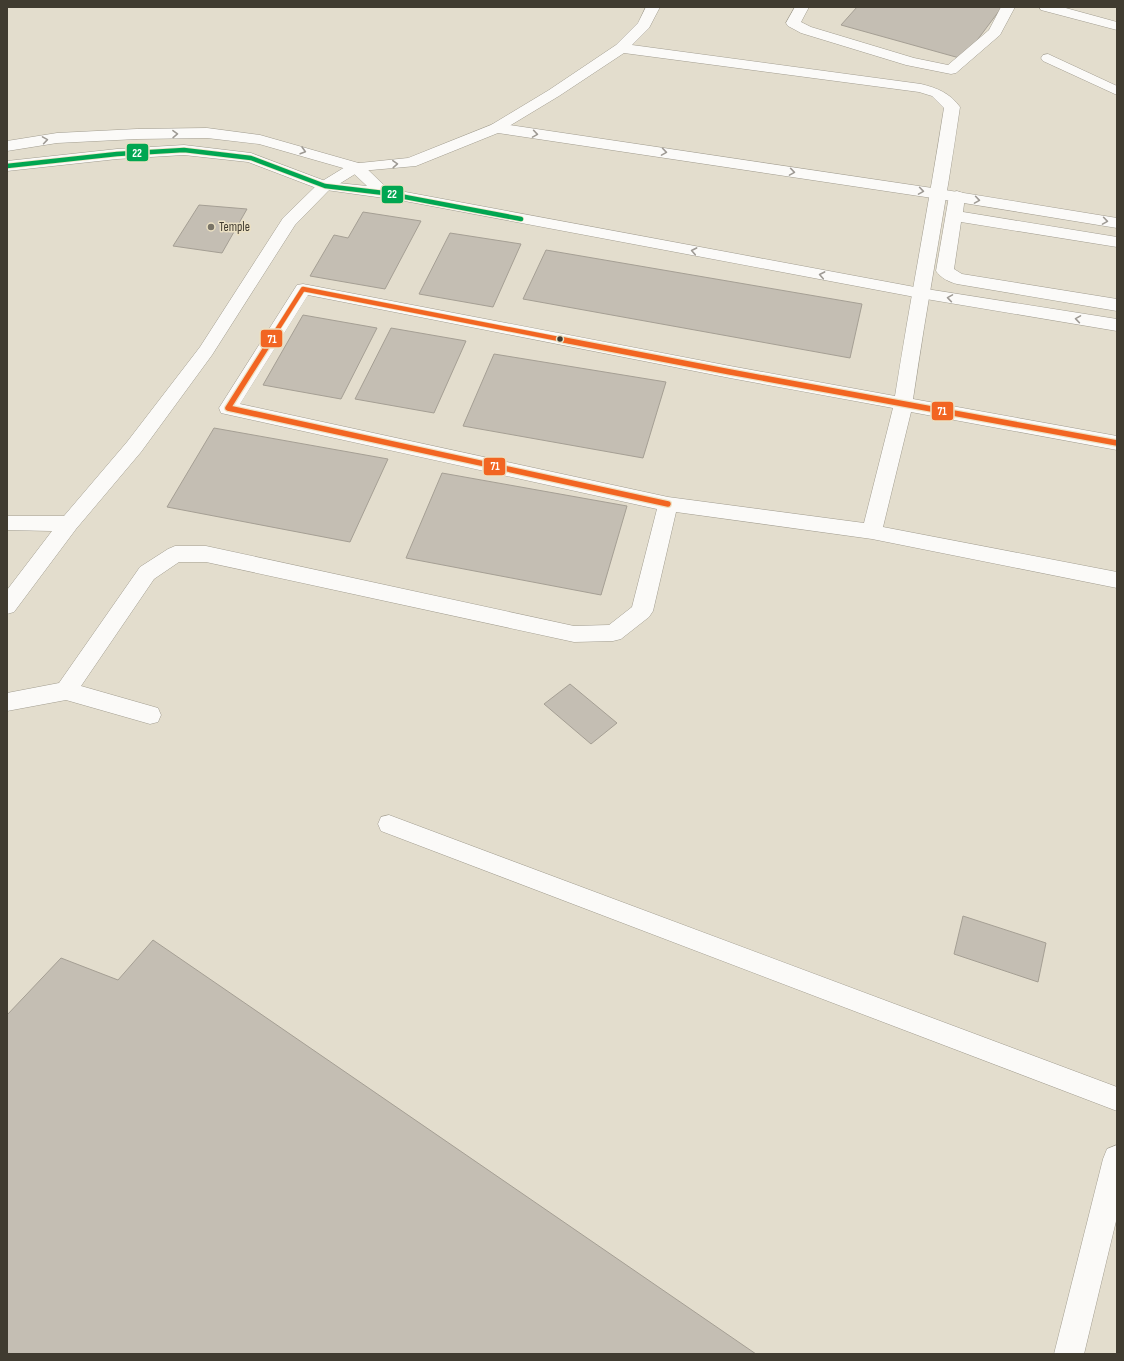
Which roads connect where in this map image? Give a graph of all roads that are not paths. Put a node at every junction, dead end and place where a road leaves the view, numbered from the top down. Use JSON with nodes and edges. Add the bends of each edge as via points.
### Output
{"nodes":[{"id":1,"x":654,"y":7,"type":"edge"},
{"id":2,"x":802,"y":7,"type":"edge"},
{"id":3,"x":1008,"y":7,"type":"edge"},
{"id":4,"x":1046,"y":7,"type":"edge"},
{"id":5,"x":1117,"y":26,"type":"edge"},
{"id":6,"x":621,"y":48,"type":"junction"},
{"id":7,"x":1048,"y":58,"type":"dead end"},
{"id":8,"x":1117,"y":91,"type":"edge"},
{"id":9,"x":496,"y":128,"type":"junction"},
{"id":10,"x":7,"y":146,"type":"edge"},
{"id":11,"x":7,"y":166,"type":"edge"},
{"id":12,"x":356,"y":167,"type":"junction"},
{"id":13,"x":325,"y":186,"type":"junction"},
{"id":14,"x":384,"y":194,"type":"junction"},
{"id":15,"x":939,"y":194,"type":"junction"},
{"id":16,"x":957,"y":196,"type":"junction"},
{"id":17,"x":954,"y":216,"type":"junction"},
{"id":18,"x":1117,"y":223,"type":"edge"},
{"id":19,"x":1117,"y":242,"type":"edge"},
{"id":20,"x":920,"y":293,"type":"junction"},
{"id":21,"x":1117,"y":305,"type":"edge"},
{"id":22,"x":1117,"y":325,"type":"edge"},
{"id":23,"x":903,"y":405,"type":"junction"},
{"id":24,"x":1117,"y":443,"type":"edge"},
{"id":25,"x":668,"y":504,"type":"junction"},
{"id":26,"x":7,"y":523,"type":"edge"},
{"id":27,"x":69,"y":524,"type":"junction"},
{"id":28,"x":872,"y":532,"type":"junction"},
{"id":29,"x":1117,"y":580,"type":"edge"},
{"id":30,"x":7,"y":606,"type":"edge"},
{"id":31,"x":66,"y":691,"type":"junction"},
{"id":32,"x":7,"y":702,"type":"edge"},
{"id":33,"x":150,"y":715,"type":"dead end"},
{"id":34,"x":389,"y":824,"type":"dead end"},
{"id":35,"x":1117,"y":1099,"type":"edge"},
{"id":36,"x":1117,"y":1159,"type":"edge"},
{"id":37,"x":1069,"y":1354,"type":"edge"}],
"edges":[{"from":1,"to":6,"type":"street","via":[[644,25]]},
{"from":2,"to":3,"type":"street","via":[[793,23],[806,30],[911,62],[951,70],[995,32]]},
{"from":4,"to":5,"type":"street"},
{"from":6,"to":9,"type":"street"},
{"from":6,"to":15,"type":"street","via":[[921,88],[937,94],[952,107]]},
{"from":7,"to":8,"type":"lane"},
{"from":12,"to":9,"type":"street","one_way":true,"via":[[410,164]]},
{"from":9,"to":15,"type":"street","one_way":true},
{"from":10,"to":12,"type":"street","one_way":true,"via":[[57,138],[207,134],[260,140]]},
{"from":11,"to":13,"type":"street","via":[[117,154],[184,150],[250,158]]},
{"from":12,"to":13,"type":"street"},
{"from":12,"to":14,"type":"street"},
{"from":13,"to":14,"type":"street"},
{"from":13,"to":27,"type":"street","via":[[289,222],[206,351],[134,447]]},
{"from":20,"to":14,"type":"street","one_way":true},
{"from":15,"to":16,"type":"street"},
{"from":15,"to":20,"type":"street"},
{"from":16,"to":17,"type":"street"},
{"from":16,"to":18,"type":"street","one_way":true},
{"from":17,"to":19,"type":"street"},
{"from":17,"to":21,"type":"street","via":[[945,271],[957,279]]},
{"from":22,"to":20,"type":"street","one_way":true},
{"from":20,"to":23,"type":"street"},
{"from":23,"to":24,"type":"street"},
{"from":23,"to":25,"type":"street","via":[[303,289],[228,408]]},
{"from":23,"to":28,"type":"street"},
{"from":25,"to":28,"type":"street"},
{"from":25,"to":31,"type":"street","via":[[642,610],[613,633],[574,634],[206,554],[175,554],[147,573]]},
{"from":26,"to":27,"type":"street"},
{"from":27,"to":30,"type":"street"},
{"from":28,"to":29,"type":"street"},
{"from":31,"to":32,"type":"street"},
{"from":31,"to":33,"type":"street"},
{"from":34,"to":35,"type":"lane"},
{"from":36,"to":37,"type":"street"}]}
